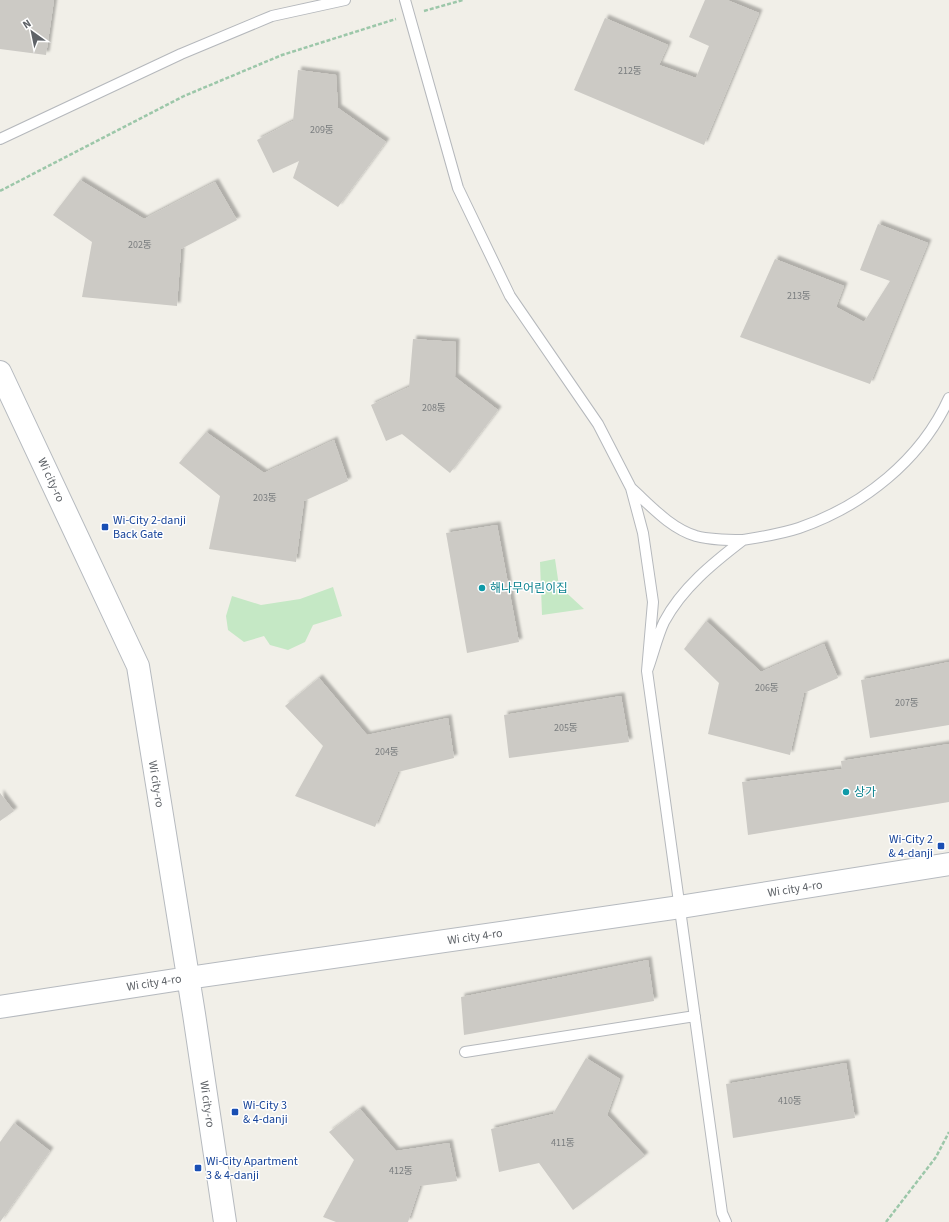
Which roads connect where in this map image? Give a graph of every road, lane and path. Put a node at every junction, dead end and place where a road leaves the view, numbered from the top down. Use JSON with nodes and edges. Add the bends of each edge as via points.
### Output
{"nodes":[{"id":1,"x":345,"y":0,"type":"edge"},
{"id":2,"x":405,"y":0,"type":"edge"},
{"id":3,"x":463,"y":0,"type":"edge"},
{"id":4,"x":409,"y":15,"type":"junction"},
{"id":5,"x":0,"y":138,"type":"edge"},
{"id":6,"x":0,"y":191,"type":"edge"},
{"id":7,"x":0,"y":372,"type":"edge"},
{"id":8,"x":949,"y":398,"type":"edge"},
{"id":9,"x":631,"y":488,"type":"junction"},
{"id":10,"x":743,"y":540,"type":"junction"},
{"id":11,"x":647,"y":671,"type":"junction"},
{"id":12,"x":949,"y":864,"type":"edge"},
{"id":13,"x":680,"y":907,"type":"junction"},
{"id":14,"x":188,"y":978,"type":"junction"},
{"id":15,"x":0,"y":1007,"type":"edge"},
{"id":16,"x":695,"y":1016,"type":"junction"},
{"id":17,"x":465,"y":1052,"type":"dead end"},
{"id":18,"x":949,"y":1132,"type":"edge"},
{"id":19,"x":225,"y":1222,"type":"edge"},
{"id":20,"x":726,"y":1222,"type":"edge"},
{"id":21,"x":886,"y":1222,"type":"edge"}],
"edges":[{"from":1,"to":5,"type":"lane","via":[[272,16],[181,54]]},
{"from":2,"to":4,"type":"lane"},
{"from":3,"to":4,"type":"path"},
{"from":4,"to":6,"type":"path","via":[[282,55],[184,96]]},
{"from":4,"to":9,"type":"lane","via":[[458,188],[510,296],[598,424]]},
{"from":7,"to":14,"type":"street","name":"Wi city-ro","via":[[138,666]]},
{"from":8,"to":10,"type":"lane","via":[[924,440],[896,471],[865,496],[844,509],[798,529]]},
{"from":9,"to":10,"type":"lane","via":[[659,515],[682,530],[696,536],[719,540]]},
{"from":9,"to":11,"type":"lane","via":[[643,533],[653,602]]},
{"from":10,"to":11,"type":"lane","via":[[684,592],[673,607],[664,623]]},
{"from":11,"to":13,"type":"lane"},
{"from":12,"to":13,"type":"street","name":"Wi city 4-ro"},
{"from":13,"to":14,"type":"street","name":"Wi city 4-ro"},
{"from":13,"to":16,"type":"lane"},
{"from":14,"to":15,"type":"street","name":"Wi city 4-ro"},
{"from":14,"to":19,"type":"street","name":"Wi city-ro"},
{"from":16,"to":17,"type":"lane"},
{"from":16,"to":20,"type":"lane","via":[[722,1213]]},
{"from":18,"to":21,"type":"path","via":[[936,1157]]}]}
